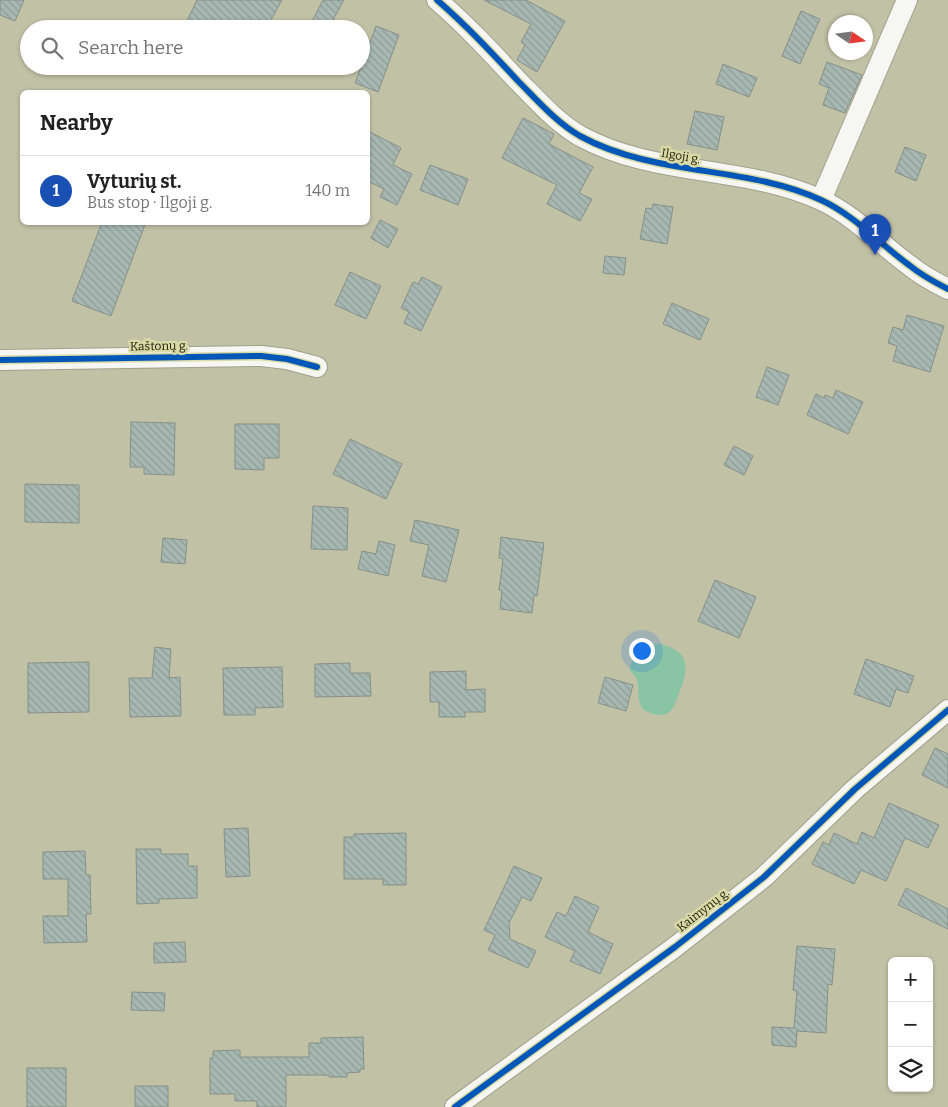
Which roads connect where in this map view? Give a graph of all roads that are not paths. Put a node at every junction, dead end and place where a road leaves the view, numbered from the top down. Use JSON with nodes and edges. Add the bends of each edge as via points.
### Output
{"nodes":[{"id":1,"x":438,"y":0,"type":"edge"},
{"id":2,"x":907,"y":0,"type":"edge"},
{"id":3,"x":821,"y":200,"type":"junction"},
{"id":4,"x":948,"y":289,"type":"edge"},
{"id":5,"x":0,"y":360,"type":"edge"},
{"id":6,"x":317,"y":367,"type":"dead end"},
{"id":7,"x":948,"y":710,"type":"edge"},
{"id":8,"x":455,"y":1107,"type":"edge"}],
"edges":[{"from":1,"to":3,"type":"street","name":"Ilgoji g.","via":[[552,114],[580,136],[650,161],[760,181]]},
{"from":2,"to":3,"type":"street"},
{"from":3,"to":4,"type":"street","name":"Ilgoji g.","via":[[843,212],[926,277]]},
{"from":5,"to":6,"type":"street","name":"Kaštonų g.","via":[[261,356]]},
{"from":7,"to":8,"type":"street","name":"Kaimynų g.","via":[[855,789],[764,877],[675,947]]}]}
